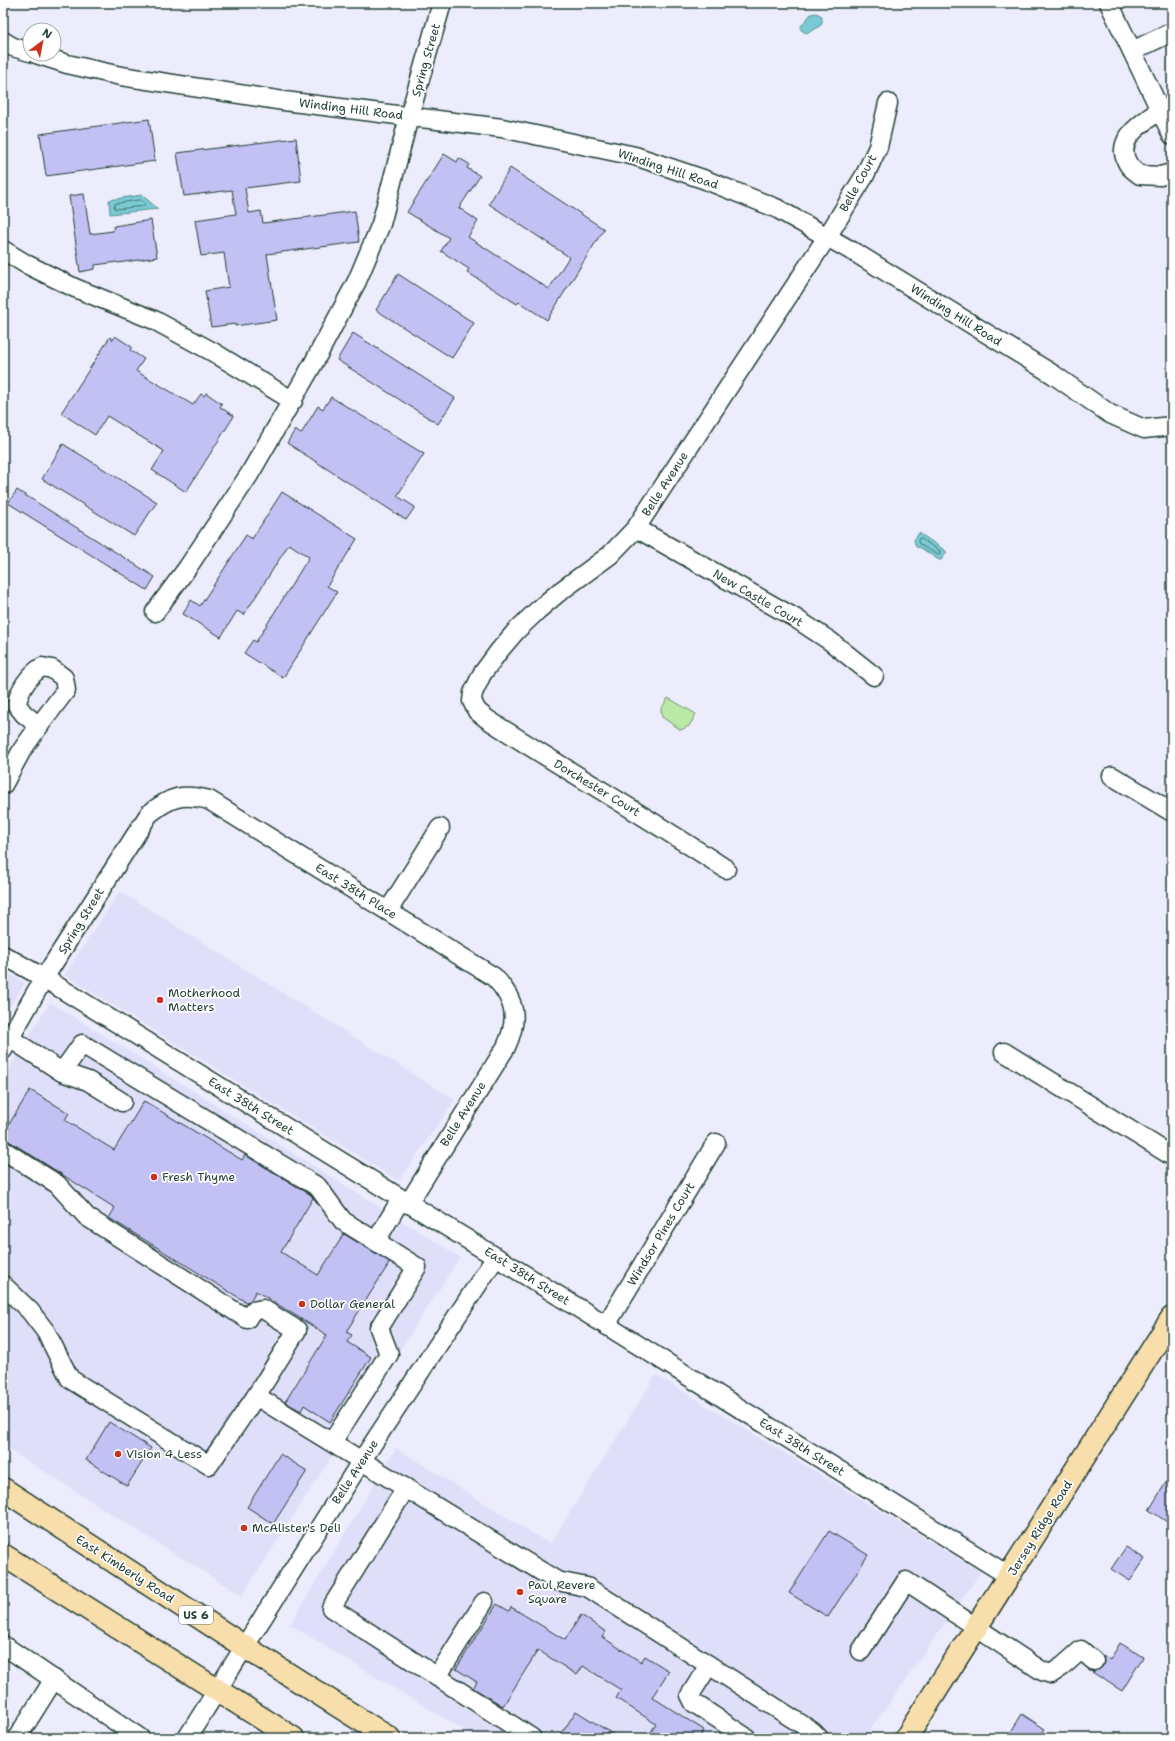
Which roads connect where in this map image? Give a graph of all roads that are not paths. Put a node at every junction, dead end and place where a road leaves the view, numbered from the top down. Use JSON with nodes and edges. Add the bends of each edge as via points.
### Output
{"nodes":[{"id":1,"x":442,"y":3,"type":"edge"},
{"id":2,"x":1109,"y":3,"type":"edge"},
{"id":3,"x":1172,"y":32,"type":"edge"},
{"id":4,"x":3,"y":41,"type":"edge"},
{"id":5,"x":22,"y":50,"type":"edge"},
{"id":6,"x":1132,"y":51,"type":"junction"},
{"id":7,"x":61,"y":62,"type":"edge"},
{"id":8,"x":888,"y":103,"type":"dead end"},
{"id":9,"x":1160,"y":110,"type":"junction"},
{"id":10,"x":409,"y":117,"type":"junction"},
{"id":11,"x":1172,"y":135,"type":"edge"},
{"id":12,"x":1172,"y":173,"type":"edge"},
{"id":13,"x":827,"y":237,"type":"junction"},
{"id":14,"x":3,"y":250,"type":"edge"},
{"id":15,"x":293,"y":401,"type":"junction"},
{"id":16,"x":1172,"y":426,"type":"edge"},
{"id":17,"x":636,"y":528,"type":"junction"},
{"id":18,"x":155,"y":612,"type":"dead end"},
{"id":19,"x":874,"y":676,"type":"dead end"},
{"id":20,"x":472,"y":701,"type":"joint"},
{"id":21,"x":39,"y":726,"type":"dead end"},
{"id":22,"x":1112,"y":776,"type":"dead end"},
{"id":23,"x":3,"y":785,"type":"edge"},
{"id":24,"x":169,"y":799,"type":"joint"},
{"id":25,"x":1172,"y":812,"type":"edge"},
{"id":26,"x":440,"y":828,"type":"dead end"},
{"id":27,"x":726,"y":869,"type":"dead end"},
{"id":28,"x":388,"y":910,"type":"junction"},
{"id":29,"x":3,"y":955,"type":"edge"},
{"id":30,"x":44,"y":978,"type":"junction"},
{"id":31,"x":514,"y":1023,"type":"joint"},
{"id":32,"x":7,"y":1045,"type":"edge"},
{"id":33,"x":1004,"y":1052,"type":"dead end"},
{"id":34,"x":62,"y":1072,"type":"junction"},
{"id":35,"x":122,"y":1102,"type":"dead end"},
{"id":36,"x":716,"y":1143,"type":"dead end"},
{"id":37,"x":3,"y":1150,"type":"edge"},
{"id":38,"x":1172,"y":1156,"type":"edge"},
{"id":39,"x":405,"y":1201,"type":"junction"},
{"id":40,"x":376,"y":1241,"type":"junction"},
{"id":41,"x":496,"y":1257,"type":"junction"},
{"id":42,"x":3,"y":1285,"type":"edge"},
{"id":43,"x":1172,"y":1318,"type":"edge"},
{"id":44,"x":606,"y":1325,"type":"junction"},
{"id":45,"x":256,"y":1396,"type":"junction"},
{"id":46,"x":332,"y":1442,"type":"junction"},
{"id":47,"x":362,"y":1460,"type":"junction"},
{"id":48,"x":406,"y":1488,"type":"junction"},
{"id":49,"x":3,"y":1490,"type":"edge"},
{"id":50,"x":3,"y":1554,"type":"edge"},
{"id":51,"x":1009,"y":1576,"type":"junction"},
{"id":52,"x":484,"y":1602,"type":"dead end"},
{"id":53,"x":977,"y":1628,"type":"junction"},
{"id":54,"x":3,"y":1645,"type":"edge"},
{"id":55,"x":245,"y":1647,"type":"junction"},
{"id":56,"x":862,"y":1651,"type":"dead end"},
{"id":57,"x":1094,"y":1661,"type":"dead end"},
{"id":58,"x":710,"y":1665,"type":"junction"},
{"id":59,"x":437,"y":1677,"type":"junction"},
{"id":60,"x":54,"y":1680,"type":"junction"},
{"id":61,"x":218,"y":1691,"type":"junction"},
{"id":62,"x":21,"y":1736,"type":"edge"},
{"id":63,"x":140,"y":1738,"type":"edge"},
{"id":64,"x":187,"y":1738,"type":"edge"},
{"id":65,"x":293,"y":1738,"type":"edge"},
{"id":66,"x":390,"y":1738,"type":"edge"},
{"id":67,"x":532,"y":1738,"type":"edge"},
{"id":68,"x":747,"y":1738,"type":"edge"},
{"id":69,"x":819,"y":1738,"type":"edge"},
{"id":70,"x":906,"y":1738,"type":"edge"}],
"edges":[{"from":1,"to":10,"type":"street","name":"Spring Street"},
{"from":2,"to":6,"type":"street"},
{"from":3,"to":6,"type":"street"},
{"from":4,"to":5,"type":"street"},
{"from":6,"to":9,"type":"street"},
{"from":7,"to":10,"type":"street","name":"Winding Hill Road","via":[[121,76]]},
{"from":8,"to":13,"type":"street","name":"Belle Court","via":[[878,147],[865,175]]},
{"from":9,"to":11,"type":"street"},
{"from":9,"to":12,"type":"street","via":[[1134,129],[1124,149],[1128,164],[1140,175],[1160,176]]},
{"from":10,"to":13,"type":"street","name":"Winding Hill Road","via":[[502,128],[635,156],[776,208]]},
{"from":10,"to":15,"type":"street","name":"Spring Street","via":[[381,224],[357,281]]},
{"from":13,"to":16,"type":"street","name":"Winding Hill Road","via":[[859,254],[1040,367],[1110,414],[1144,429]]},
{"from":13,"to":17,"type":"street","name":"Belle Avenue"},
{"from":14,"to":15,"type":"street","via":[[75,288],[154,320],[213,352]]},
{"from":15,"to":18,"type":"street","name":"Spring Street","via":[[250,475]]},
{"from":17,"to":19,"type":"street","name":"New Castle Court","via":[[795,618],[830,641]]},
{"from":17,"to":20,"type":"street","name":"Belle Avenue","via":[[610,556],[558,593],[516,631],[476,684]]},
{"from":20,"to":27,"type":"street","name":"Dorchester Court","via":[[477,711],[487,719]]},
{"from":21,"to":23,"type":"street","via":[[22,750]]},
{"from":22,"to":25,"type":"street"},
{"from":24,"to":28,"type":"street","name":"East 38th Place","via":[[182,796],[209,800]]},
{"from":24,"to":30,"type":"street","name":"Spring Street","via":[[149,814],[140,826]]},
{"from":26,"to":28,"type":"street"},
{"from":28,"to":31,"type":"street","name":"East 38th Place","via":[[494,978],[504,988],[510,1000]]},
{"from":29,"to":30,"type":"street","name":"East 38th Street"},
{"from":30,"to":32,"type":"street","name":"Spring Street"},
{"from":30,"to":39,"type":"street","name":"East 38th Street"},
{"from":31,"to":39,"type":"street","name":"Belle Avenue","via":[[506,1047]]},
{"from":32,"to":34,"type":"street"},
{"from":33,"to":38,"type":"street"},
{"from":34,"to":35,"type":"street","via":[[88,1081]]},
{"from":34,"to":40,"type":"street","via":[[82,1044],[318,1187],[343,1221]]},
{"from":36,"to":44,"type":"street","name":"Windsor Pines Court"},
{"from":37,"to":45,"type":"street","via":[[57,1184],[87,1218],[247,1319],[252,1311],[263,1310],[297,1330]]},
{"from":39,"to":40,"type":"street","name":"Belle Avenue"},
{"from":39,"to":41,"type":"street","name":"East 38th Street"},
{"from":40,"to":46,"type":"street","via":[[417,1267],[380,1328],[388,1354]]},
{"from":41,"to":44,"type":"street","name":"East 38th Street"},
{"from":41,"to":47,"type":"street","name":"Belle Avenue"},
{"from":42,"to":45,"type":"street","via":[[30,1311],[46,1332],[70,1378],[210,1465]]},
{"from":43,"to":51,"type":"main road","name":"Jersey Ridge Road"},
{"from":44,"to":51,"type":"street","name":"East 38th Street"},
{"from":45,"to":46,"type":"street"},
{"from":46,"to":47,"type":"street"},
{"from":47,"to":48,"type":"street"},
{"from":47,"to":55,"type":"street","name":"Belle Avenue"},
{"from":48,"to":58,"type":"street","via":[[556,1581],[587,1587]]},
{"from":48,"to":59,"type":"street","via":[[331,1608]]},
{"from":49,"to":55,"type":"main road","name":"East Kimberly Road","number":"US 6"},
{"from":50,"to":61,"type":"main road"},
{"from":51,"to":53,"type":"main road","name":"Jersey Ridge Road"},
{"from":52,"to":59,"type":"street"},
{"from":53,"to":56,"type":"street","via":[[906,1581]]},
{"from":53,"to":57,"type":"street","via":[[1042,1672],[1051,1674],[1081,1650]]},
{"from":53,"to":70,"type":"main road","name":"Jersey Ridge Road"},
{"from":54,"to":60,"type":"street"},
{"from":55,"to":61,"type":"street","name":"Belle Avenue"},
{"from":55,"to":66,"type":"main road","name":"East Kimberly Road","number":"US 6"},
{"from":58,"to":68,"type":"street","via":[[690,1695],[694,1703]]},
{"from":58,"to":69,"type":"street"},
{"from":59,"to":67,"type":"street"},
{"from":60,"to":62,"type":"street"},
{"from":60,"to":63,"type":"street"},
{"from":61,"to":64,"type":"street","name":"Belle Avenue"},
{"from":61,"to":65,"type":"main road"}]}
